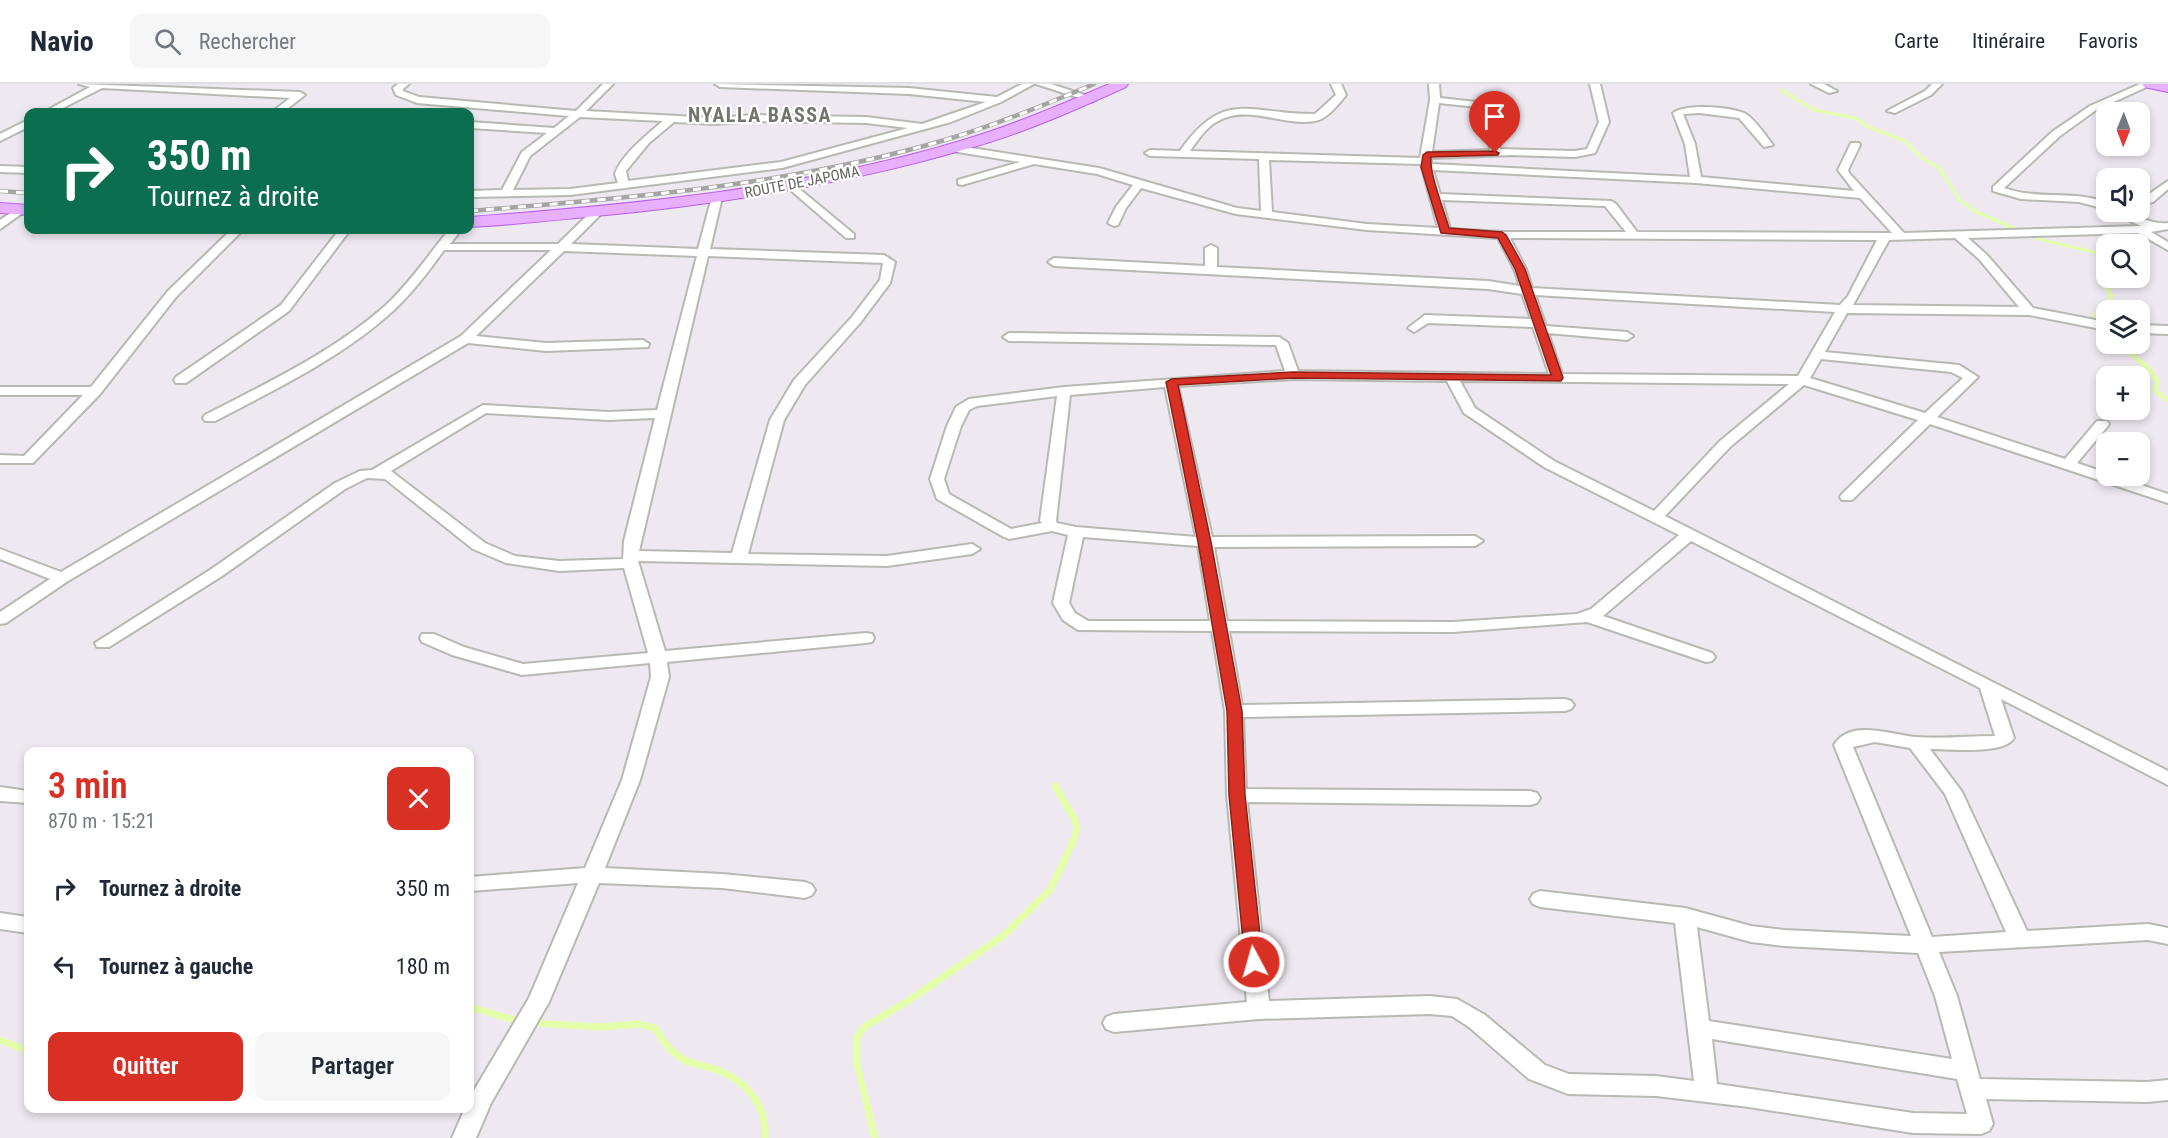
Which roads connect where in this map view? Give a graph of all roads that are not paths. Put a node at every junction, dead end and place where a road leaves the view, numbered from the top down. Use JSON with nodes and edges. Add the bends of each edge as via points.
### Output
{"nodes":[{"id":1,"x":84,"y":84,"type":"edge"},
{"id":2,"x":242,"y":84,"type":"edge"},
{"id":3,"x":405,"y":84,"type":"edge"},
{"id":4,"x":608,"y":84,"type":"edge"},
{"id":5,"x":720,"y":84,"type":"edge"},
{"id":6,"x":1029,"y":84,"type":"edge"},
{"id":7,"x":1041,"y":84,"type":"edge"},
{"id":8,"x":1121,"y":84,"type":"edge"},
{"id":9,"x":1336,"y":84,"type":"edge"},
{"id":10,"x":1434,"y":84,"type":"edge"},
{"id":11,"x":1595,"y":84,"type":"edge"},
{"id":12,"x":1816,"y":84,"type":"edge"},
{"id":13,"x":1937,"y":84,"type":"edge"},
{"id":14,"x":2148,"y":84,"type":"edge"},
{"id":15,"x":103,"y":85,"type":"edge"},
{"id":16,"x":2168,"y":88,"type":"edge"},
{"id":17,"x":1832,"y":91,"type":"dead end"},
{"id":18,"x":226,"y":93,"type":"junction"},
{"id":19,"x":1092,"y":99,"type":"junction"},
{"id":20,"x":998,"y":100,"type":"junction"},
{"id":21,"x":1435,"y":100,"type":"junction"},
{"id":22,"x":57,"y":108,"type":"edge"},
{"id":23,"x":282,"y":108,"type":"edge"},
{"id":24,"x":1892,"y":111,"type":"dead end"},
{"id":25,"x":578,"y":114,"type":"junction"},
{"id":26,"x":672,"y":119,"type":"junction"},
{"id":27,"x":474,"y":125,"type":"edge"},
{"id":28,"x":0,"y":126,"type":"edge"},
{"id":29,"x":24,"y":126,"type":"edge"},
{"id":30,"x":24,"y":127,"type":"edge"},
{"id":31,"x":926,"y":127,"type":"junction"},
{"id":32,"x":556,"y":131,"type":"junction"},
{"id":33,"x":0,"y":138,"type":"edge"},
{"id":34,"x":1768,"y":145,"type":"dead end"},
{"id":35,"x":1855,"y":145,"type":"dead end"},
{"id":36,"x":952,"y":148,"type":"junction"},
{"id":37,"x":1184,"y":152,"type":"junction"},
{"id":38,"x":1150,"y":153,"type":"dead end"},
{"id":39,"x":1495,"y":153,"type":"junction"},
{"id":40,"x":1264,"y":156,"type":"junction"},
{"id":41,"x":1034,"y":160,"type":"junction"},
{"id":42,"x":1426,"y":161,"type":"junction"},
{"id":43,"x":0,"y":169,"type":"edge"},
{"id":44,"x":24,"y":170,"type":"edge"},
{"id":45,"x":1696,"y":180,"type":"junction"},
{"id":46,"x":962,"y":182,"type":"dead end"},
{"id":47,"x":1139,"y":184,"type":"junction"},
{"id":48,"x":2168,"y":184,"type":"edge"},
{"id":49,"x":791,"y":185,"type":"junction"},
{"id":50,"x":624,"y":186,"type":"junction"},
{"id":51,"x":474,"y":194,"type":"edge"},
{"id":52,"x":505,"y":194,"type":"junction"},
{"id":53,"x":1862,"y":195,"type":"junction"},
{"id":54,"x":717,"y":197,"type":"junction"},
{"id":55,"x":1437,"y":197,"type":"junction"},
{"id":56,"x":2150,"y":199,"type":"edge"},
{"id":57,"x":2096,"y":202,"type":"edge"},
{"id":58,"x":0,"y":208,"type":"edge"},
{"id":59,"x":24,"y":210,"type":"edge"},
{"id":60,"x":598,"y":211,"type":"junction"},
{"id":61,"x":1267,"y":215,"type":"junction"},
{"id":62,"x":474,"y":222,"type":"edge"},
{"id":63,"x":2141,"y":222,"type":"edge"},
{"id":64,"x":1114,"y":223,"type":"dead end"},
{"id":65,"x":0,"y":226,"type":"edge"},
{"id":66,"x":2168,"y":226,"type":"edge"},
{"id":67,"x":2154,"y":228,"type":"junction"},
{"id":68,"x":2140,"y":230,"type":"junction"},
{"id":69,"x":1445,"y":231,"type":"junction"},
{"id":70,"x":233,"y":234,"type":"edge"},
{"id":71,"x":341,"y":234,"type":"edge"},
{"id":72,"x":452,"y":234,"type":"edge"},
{"id":73,"x":1502,"y":235,"type":"junction"},
{"id":74,"x":850,"y":236,"type":"dead end"},
{"id":75,"x":1634,"y":236,"type":"junction"},
{"id":76,"x":1959,"y":236,"type":"junction"},
{"id":77,"x":1885,"y":237,"type":"junction"},
{"id":78,"x":1901,"y":237,"type":"junction"},
{"id":79,"x":561,"y":247,"type":"junction"},
{"id":80,"x":2168,"y":247,"type":"edge"},
{"id":81,"x":440,"y":248,"type":"junction"},
{"id":82,"x":1211,"y":248,"type":"dead end"},
{"id":83,"x":703,"y":252,"type":"junction"},
{"id":84,"x":1054,"y":262,"type":"dead end"},
{"id":85,"x":1211,"y":270,"type":"junction"},
{"id":86,"x":1526,"y":291,"type":"junction"},
{"id":87,"x":1843,"y":309,"type":"junction"},
{"id":88,"x":2029,"y":311,"type":"junction"},
{"id":89,"x":2096,"y":324,"type":"edge"},
{"id":90,"x":1540,"y":326,"type":"junction"},
{"id":91,"x":1414,"y":327,"type":"dead end"},
{"id":92,"x":2150,"y":329,"type":"edge"},
{"id":93,"x":2168,"y":330,"type":"edge"},
{"id":94,"x":1627,"y":336,"type":"dead end"},
{"id":95,"x":1009,"y":337,"type":"dead end"},
{"id":96,"x":466,"y":339,"type":"junction"},
{"id":97,"x":642,"y":344,"type":"dead end"},
{"id":98,"x":1817,"y":355,"type":"junction"},
{"id":99,"x":1293,"y":375,"type":"junction"},
{"id":100,"x":1452,"y":378,"type":"junction"},
{"id":101,"x":1557,"y":378,"type":"junction"},
{"id":102,"x":181,"y":380,"type":"dead end"},
{"id":103,"x":1802,"y":380,"type":"junction"},
{"id":104,"x":1172,"y":382,"type":"junction"},
{"id":105,"x":95,"y":391,"type":"junction"},
{"id":106,"x":1064,"y":391,"type":"junction"},
{"id":107,"x":0,"y":392,"type":"edge"},
{"id":108,"x":663,"y":414,"type":"junction"},
{"id":109,"x":210,"y":418,"type":"dead end"},
{"id":110,"x":1928,"y":418,"type":"junction"},
{"id":111,"x":2102,"y":424,"type":"dead end"},
{"id":112,"x":0,"y":459,"type":"edge"},
{"id":113,"x":2068,"y":465,"type":"junction"},
{"id":114,"x":377,"y":473,"type":"junction"},
{"id":115,"x":1847,"y":497,"type":"dead end"},
{"id":116,"x":2168,"y":499,"type":"edge"},
{"id":117,"x":1656,"y":517,"type":"junction"},
{"id":118,"x":1052,"y":526,"type":"junction"},
{"id":119,"x":1076,"y":532,"type":"junction"},
{"id":120,"x":1690,"y":534,"type":"junction"},
{"id":121,"x":1475,"y":541,"type":"dead end"},
{"id":122,"x":1205,"y":542,"type":"junction"},
{"id":123,"x":972,"y":549,"type":"dead end"},
{"id":124,"x":0,"y":554,"type":"edge"},
{"id":125,"x":739,"y":557,"type":"junction"},
{"id":126,"x":630,"y":560,"type":"junction"},
{"id":127,"x":62,"y":578,"type":"junction"},
{"id":128,"x":1590,"y":616,"type":"junction"},
{"id":129,"x":0,"y":619,"type":"edge"},
{"id":130,"x":1220,"y":626,"type":"junction"},
{"id":131,"x":428,"y":638,"type":"dead end"},
{"id":132,"x":866,"y":638,"type":"dead end"},
{"id":133,"x":103,"y":643,"type":"dead end"},
{"id":134,"x":658,"y":657,"type":"junction"},
{"id":135,"x":1706,"y":657,"type":"dead end"},
{"id":136,"x":1988,"y":685,"type":"junction"},
{"id":137,"x":1565,"y":705,"type":"dead end"},
{"id":138,"x":1234,"y":711,"type":"junction"},
{"id":139,"x":1916,"y":743,"type":"junction"},
{"id":140,"x":2168,"y":779,"type":"edge"},
{"id":141,"x":0,"y":794,"type":"edge"},
{"id":142,"x":1237,"y":795,"type":"junction"},
{"id":143,"x":24,"y":796,"type":"edge"},
{"id":144,"x":1530,"y":798,"type":"dead end"},
{"id":145,"x":592,"y":874,"type":"junction"},
{"id":146,"x":474,"y":884,"type":"edge"},
{"id":147,"x":805,"y":890,"type":"dead end"},
{"id":148,"x":1540,"y":899,"type":"dead end"},
{"id":149,"x":1685,"y":916,"type":"junction"},
{"id":150,"x":0,"y":921,"type":"edge"},
{"id":151,"x":24,"y":924,"type":"edge"},
{"id":152,"x":2168,"y":936,"type":"edge"},
{"id":153,"x":2020,"y":939,"type":"junction"},
{"id":154,"x":1926,"y":945,"type":"junction"},
{"id":155,"x":1259,"y":1010,"type":"junction"},
{"id":156,"x":1114,"y":1023,"type":"dead end"},
{"id":157,"x":1699,"y":1029,"type":"junction"},
{"id":158,"x":1970,"y":1080,"type":"junction"},
{"id":159,"x":2168,"y":1090,"type":"edge"},
{"id":160,"x":1707,"y":1092,"type":"junction"},
{"id":161,"x":1982,"y":1131,"type":"edge"},
{"id":162,"x":464,"y":1138,"type":"edge"}],
"edges":[{"from":1,"to":15,"type":"street"},
{"from":2,"to":18,"type":"street"},
{"from":3,"to":25,"type":"street","via":[[398,88],[399,93],[417,100]]},
{"from":4,"to":25,"type":"street"},
{"from":5,"to":20,"type":"street","via":[[909,91]]},
{"from":6,"to":20,"type":"street"},
{"from":7,"to":19,"type":"street"},
{"from":8,"to":19,"type":"main road","name":"ROUTE DE JAPOMA"},
{"from":9,"to":37,"type":"street","via":[[1339,100],[1317,117],[1246,110],[1228,112],[1205,126]]},
{"from":10,"to":21,"type":"street"},
{"from":11,"to":39,"type":"street","via":[[1604,122],[1592,152]]},
{"from":12,"to":17,"type":"street"},
{"from":13,"to":24,"type":"street","via":[[1929,93]]},
{"from":14,"to":16,"type":"main road"},
{"from":14,"to":57,"type":"street","via":[[2093,108],[2056,134],[1996,189],[2009,194]]},
{"from":15,"to":18,"type":"street"},
{"from":15,"to":22,"type":"street"},
{"from":18,"to":23,"type":"street","via":[[300,95]]},
{"from":19,"to":36,"type":"main road","name":"ROUTE DE JAPOMA"},
{"from":20,"to":31,"type":"street"},
{"from":21,"to":39,"type":"street","via":[[1491,106]]},
{"from":21,"to":42,"type":"street"},
{"from":25,"to":26,"type":"street"},
{"from":25,"to":32,"type":"street"},
{"from":26,"to":31,"type":"street","via":[[866,120]]},
{"from":26,"to":50,"type":"street","via":[[645,141],[621,170]]},
{"from":27,"to":32,"type":"street"},
{"from":28,"to":29,"type":"street"},
{"from":30,"to":33,"type":"street"},
{"from":31,"to":50,"type":"street","via":[[782,165]]},
{"from":32,"to":52,"type":"street","via":[[526,154]]},
{"from":34,"to":45,"type":"street","via":[[1742,116],[1680,111]]},
{"from":35,"to":53,"type":"street","via":[[1843,170]]},
{"from":36,"to":41,"type":"street"},
{"from":36,"to":49,"type":"main road","name":"ROUTE DE JAPOMA"},
{"from":37,"to":38,"type":"street"},
{"from":37,"to":40,"type":"street"},
{"from":39,"to":42,"type":"street"},
{"from":40,"to":42,"type":"street"},
{"from":40,"to":61,"type":"street"},
{"from":41,"to":46,"type":"street"},
{"from":41,"to":47,"type":"street","via":[[1099,171]]},
{"from":42,"to":45,"type":"street"},
{"from":42,"to":55,"type":"street"},
{"from":43,"to":44,"type":"street"},
{"from":45,"to":53,"type":"street"},
{"from":47,"to":61,"type":"street","via":[[1236,211]]},
{"from":47,"to":64,"type":"street"},
{"from":48,"to":56,"type":"street"},
{"from":49,"to":54,"type":"main road","name":"ROUTE DE JAPOMA"},
{"from":49,"to":74,"type":"street"},
{"from":50,"to":52,"type":"street"},
{"from":51,"to":52,"type":"street"},
{"from":53,"to":78,"type":"street"},
{"from":54,"to":60,"type":"main road","name":"ROUTE DE JAPOMA"},
{"from":54,"to":83,"type":"street"},
{"from":55,"to":69,"type":"street"},
{"from":55,"to":75,"type":"street","via":[[1607,203]]},
{"from":58,"to":59,"type":"main road"},
{"from":59,"to":65,"type":"street"},
{"from":60,"to":62,"type":"main road","name":"ROUTE DE JAPOMA"},
{"from":60,"to":79,"type":"street"},
{"from":61,"to":69,"type":"street","via":[[1321,223]]},
{"from":63,"to":67,"type":"street"},
{"from":66,"to":67,"type":"street"},
{"from":67,"to":68,"type":"street"},
{"from":68,"to":76,"type":"street"},
{"from":68,"to":80,"type":"street"},
{"from":69,"to":73,"type":"street"},
{"from":70,"to":105,"type":"street","via":[[172,294]]},
{"from":71,"to":102,"type":"street","via":[[285,308]]},
{"from":72,"to":81,"type":"street"},
{"from":73,"to":75,"type":"street"},
{"from":73,"to":86,"type":"street","via":[[1520,269]]},
{"from":75,"to":77,"type":"street"},
{"from":76,"to":78,"type":"street"},
{"from":76,"to":88,"type":"street","via":[[1983,257]]},
{"from":77,"to":78,"type":"street"},
{"from":77,"to":87,"type":"street","via":[[1853,298]]},
{"from":79,"to":81,"type":"street"},
{"from":79,"to":83,"type":"street"},
{"from":79,"to":96,"type":"street"},
{"from":81,"to":109,"type":"street","via":[[380,316],[294,374]]},
{"from":82,"to":85,"type":"street"},
{"from":83,"to":108,"type":"street"},
{"from":83,"to":125,"type":"street","via":[[889,262],[885,280],[856,320],[799,383],[777,420]]},
{"from":84,"to":85,"type":"street"},
{"from":85,"to":86,"type":"street","via":[[1488,285]]},
{"from":86,"to":87,"type":"street"},
{"from":86,"to":90,"type":"street"},
{"from":87,"to":88,"type":"street"},
{"from":87,"to":98,"type":"street"},
{"from":88,"to":89,"type":"street"},
{"from":90,"to":91,"type":"street","via":[[1425,320]]},
{"from":90,"to":94,"type":"street"},
{"from":90,"to":101,"type":"street"},
{"from":92,"to":93,"type":"street"},
{"from":95,"to":99,"type":"street","via":[[1273,340],[1282,343]]},
{"from":96,"to":97,"type":"street","via":[[546,347]]},
{"from":96,"to":127,"type":"street"},
{"from":98,"to":103,"type":"street"},
{"from":98,"to":110,"type":"street","via":[[1954,368],[1971,377]]},
{"from":99,"to":100,"type":"street"},
{"from":99,"to":104,"type":"street"},
{"from":100,"to":101,"type":"street"},
{"from":100,"to":117,"type":"street","via":[[1469,410],[1531,453]]},
{"from":101,"to":103,"type":"street"},
{"from":103,"to":110,"type":"street"},
{"from":103,"to":117,"type":"street","via":[[1725,444]]},
{"from":104,"to":106,"type":"street"},
{"from":104,"to":122,"type":"street"},
{"from":105,"to":107,"type":"street"},
{"from":105,"to":112,"type":"street","via":[[28,460]]},
{"from":106,"to":118,"type":"street","via":[[1048,521]]},
{"from":106,"to":118,"type":"street","via":[[974,402],[963,407],[937,479],[942,496],[1010,534]]},
{"from":108,"to":114,"type":"street","via":[[602,416],[483,409]]},
{"from":108,"to":126,"type":"street"},
{"from":110,"to":113,"type":"street"},
{"from":110,"to":115,"type":"street"},
{"from":111,"to":113,"type":"street"},
{"from":113,"to":116,"type":"street"},
{"from":114,"to":126,"type":"street","via":[[389,475],[479,546],[512,560],[567,566]]},
{"from":114,"to":133,"type":"street","via":[[365,474],[340,486],[216,573]]},
{"from":117,"to":120,"type":"street"},
{"from":118,"to":119,"type":"street"},
{"from":119,"to":122,"type":"street"},
{"from":119,"to":130,"type":"street","via":[[1061,603],[1078,623]]},
{"from":120,"to":128,"type":"street"},
{"from":120,"to":136,"type":"street"},
{"from":121,"to":122,"type":"street"},
{"from":122,"to":130,"type":"street"},
{"from":123,"to":125,"type":"street","via":[[887,561]]},
{"from":124,"to":127,"type":"street"},
{"from":125,"to":126,"type":"street"},
{"from":126,"to":134,"type":"street"},
{"from":127,"to":129,"type":"street"},
{"from":128,"to":130,"type":"street","via":[[1453,627]]},
{"from":128,"to":135,"type":"street"},
{"from":130,"to":138,"type":"street"},
{"from":131,"to":134,"type":"street","via":[[522,670]]},
{"from":132,"to":134,"type":"street"},
{"from":134,"to":145,"type":"street","via":[[660,677],[631,780]]},
{"from":136,"to":139,"type":"street","via":[[2005,738]]},
{"from":136,"to":140,"type":"street"},
{"from":137,"to":138,"type":"street"},
{"from":138,"to":142,"type":"street"},
{"from":139,"to":153,"type":"street","via":[[1953,792]]},
{"from":139,"to":154,"type":"street","via":[[1875,736],[1851,739],[1843,745]]},
{"from":141,"to":143,"type":"street"},
{"from":142,"to":144,"type":"street"},
{"from":142,"to":155,"type":"street"},
{"from":145,"to":146,"type":"street"},
{"from":145,"to":147,"type":"street"},
{"from":145,"to":162,"type":"street","via":[[538,1002],[481,1099]]},
{"from":148,"to":149,"type":"street"},
{"from":149,"to":154,"type":"street","via":[[1751,934],[1784,938]]},
{"from":149,"to":157,"type":"street"},
{"from":150,"to":151,"type":"street"},
{"from":152,"to":153,"type":"street","via":[[2148,932]]},
{"from":153,"to":154,"type":"street"},
{"from":154,"to":158,"type":"street","via":[[1946,996]]},
{"from":155,"to":156,"type":"street"},
{"from":155,"to":160,"type":"street","via":[[1430,1005],[1456,1008],[1537,1072],[1568,1084],[1656,1086]]},
{"from":157,"to":158,"type":"street"},
{"from":157,"to":160,"type":"street"},
{"from":158,"to":159,"type":"street","via":[[2147,1092]]},
{"from":158,"to":161,"type":"street"},
{"from":160,"to":161,"type":"street"}]}
